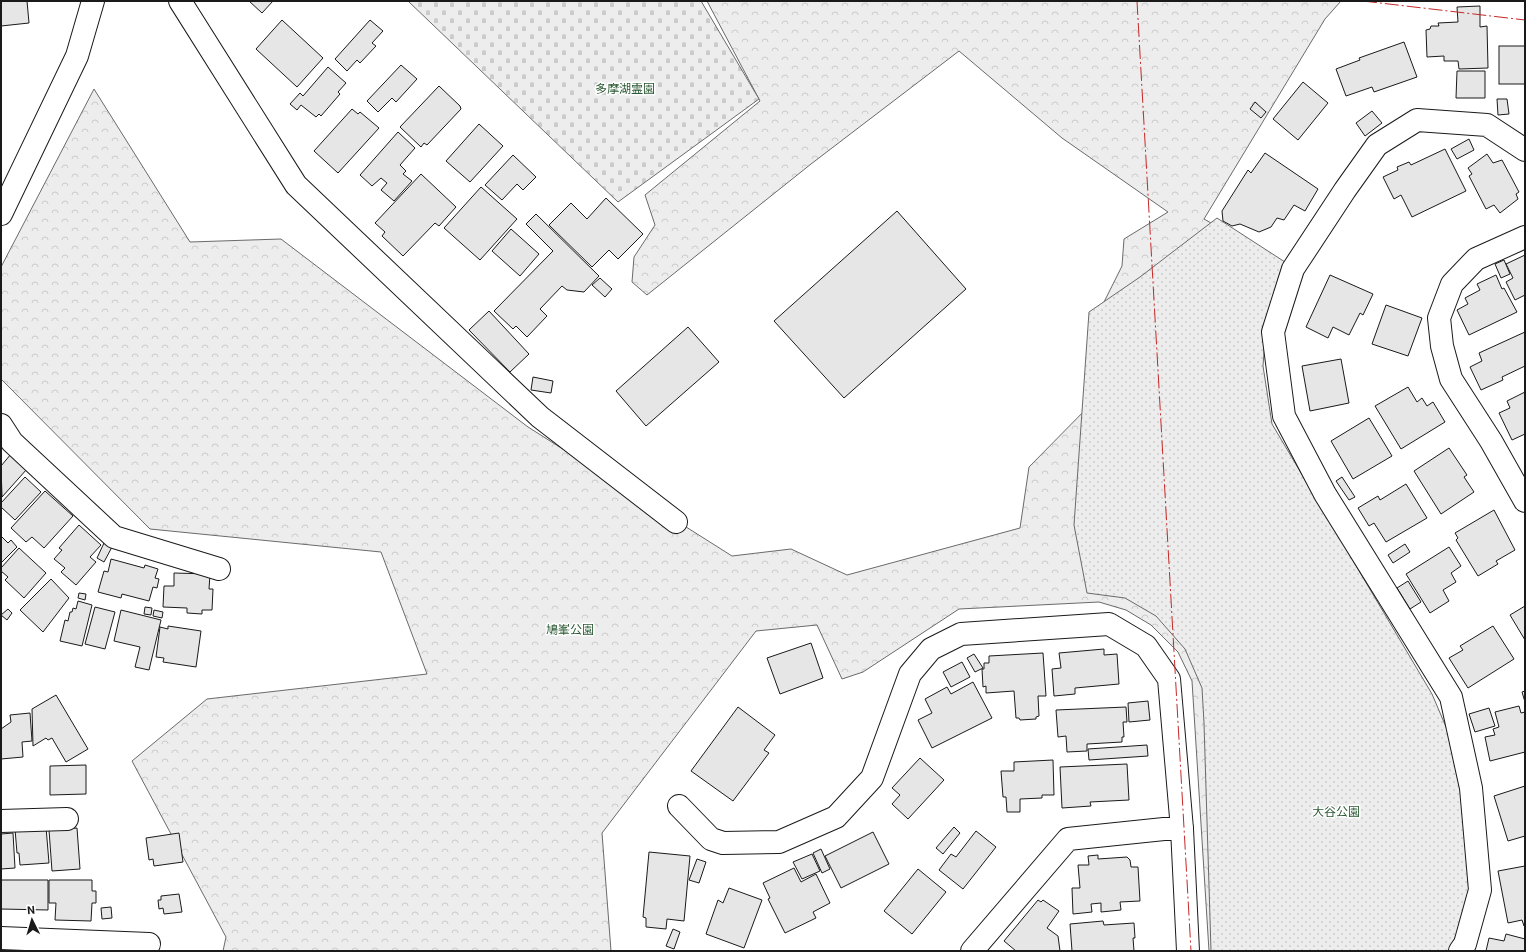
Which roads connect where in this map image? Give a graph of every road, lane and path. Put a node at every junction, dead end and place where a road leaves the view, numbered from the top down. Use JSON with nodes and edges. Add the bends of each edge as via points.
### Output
{"nodes":[{"id":1,"x":93,"y":1,"type":"edge"},
{"id":2,"x":180,"y":1,"type":"edge"},
{"id":3,"x":1525,"y":150,"type":"edge"},
{"id":4,"x":1,"y":214,"type":"edge"},
{"id":5,"x":1525,"y":237,"type":"edge"},
{"id":6,"x":1,"y":425,"type":"edge"},
{"id":7,"x":1525,"y":501,"type":"edge"},
{"id":8,"x":676,"y":522,"type":"dead end"},
{"id":9,"x":219,"y":569,"type":"dead end"},
{"id":10,"x":679,"y":806,"type":"dead end"},
{"id":11,"x":67,"y":819,"type":"dead end"},
{"id":12,"x":1,"y":821,"type":"edge"},
{"id":13,"x":1182,"y":829,"type":"junction"},
{"id":14,"x":1,"y":938,"type":"edge"},
{"id":15,"x":149,"y":944,"type":"dead end"},
{"id":16,"x":972,"y":951,"type":"edge"},
{"id":17,"x":1188,"y":951,"type":"edge"},
{"id":18,"x":1460,"y":951,"type":"edge"}],
"edges":[{"from":1,"to":4,"type":"street","via":[[77,56]]},
{"from":2,"to":8,"type":"street","via":[[296,185],[540,417]]},
{"from":3,"to":18,"type":"street","via":[[1487,125],[1417,120],[1377,145],[1293,269],[1273,332],[1284,416],[1325,494],[1451,697],[1471,788],[1480,890],[1465,944]]},
{"from":5,"to":7,"type":"street","via":[[1476,259],[1452,284],[1439,318],[1442,346],[1450,378],[1491,441]]},
{"from":6,"to":9,"type":"street","via":[[12,442],[114,537]]},
{"from":10,"to":13,"type":"street","via":[[711,839],[723,843],[779,842],[836,817],[872,778],[910,674],[931,648],[961,634],[1108,624],[1146,646],[1169,679]]},
{"from":11,"to":12,"type":"street"},
{"from":13,"to":16,"type":"street","via":[[1068,839]]},
{"from":13,"to":17,"type":"street"},
{"from":14,"to":15,"type":"street"}]}
